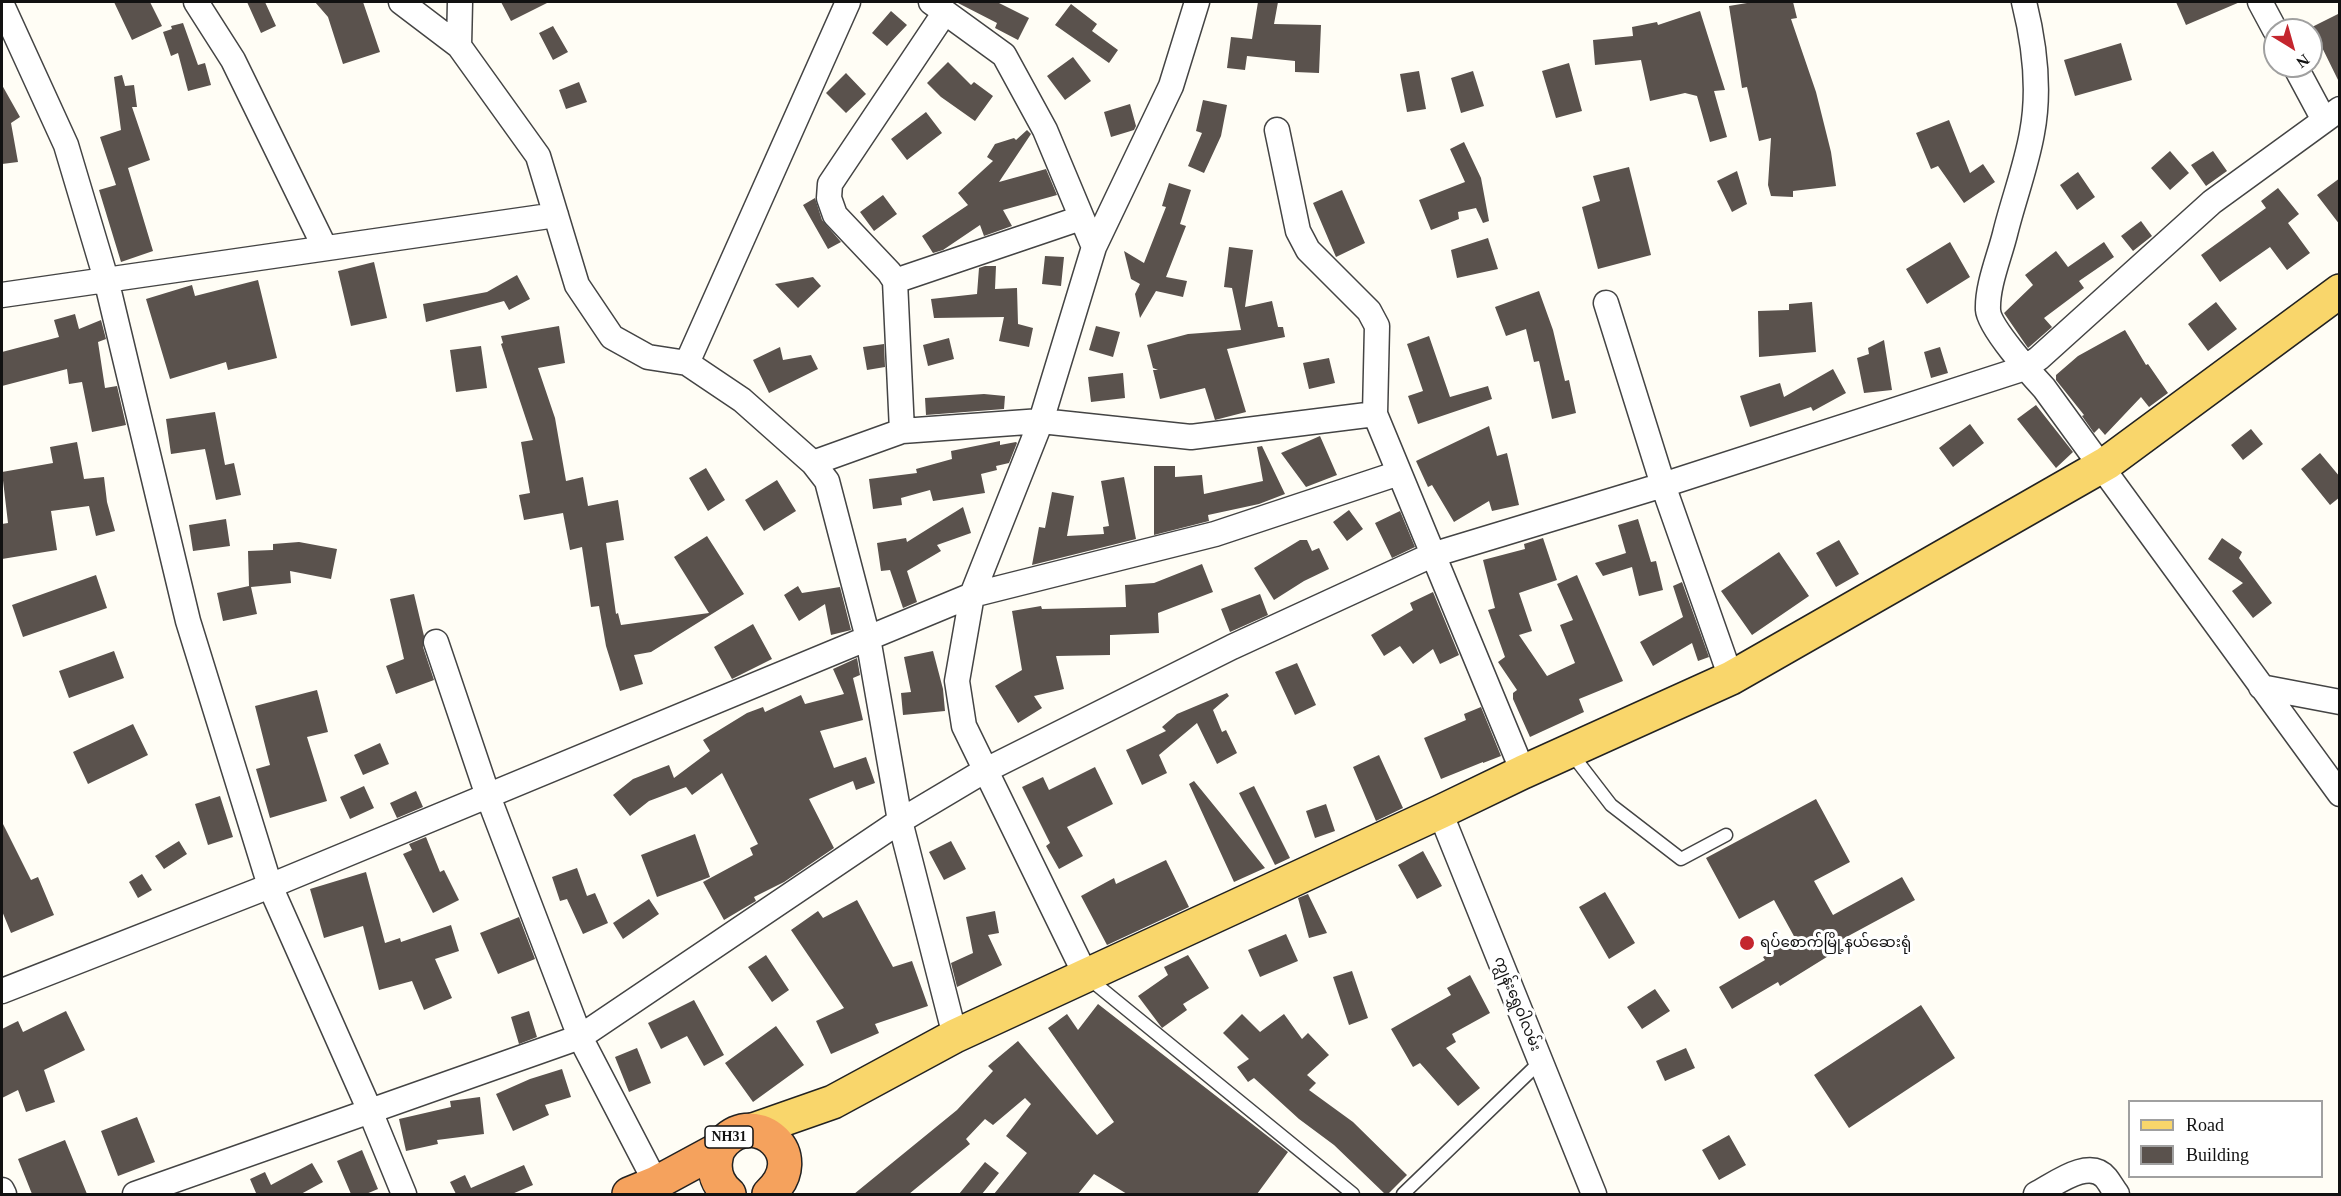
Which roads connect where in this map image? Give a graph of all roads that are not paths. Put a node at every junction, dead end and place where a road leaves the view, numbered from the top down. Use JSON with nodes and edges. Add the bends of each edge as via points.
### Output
{"nodes":[{"id":1,"x":196,"y":2,"type":"edge"},
{"id":2,"x":401,"y":2,"type":"edge"},
{"id":3,"x":460,"y":2,"type":"edge"},
{"id":4,"x":848,"y":2,"type":"edge"},
{"id":5,"x":1197,"y":2,"type":"edge"},
{"id":6,"x":2024,"y":2,"type":"edge"},
{"id":7,"x":2260,"y":2,"type":"edge"},
{"id":8,"x":935,"y":4,"type":"edge"},
{"id":9,"x":2,"y":5,"type":"edge"},
{"id":10,"x":2269,"y":18,"type":"edge"},
{"id":11,"x":459,"y":46,"type":"junction"},
{"id":12,"x":2304,"y":78,"type":"edge"},
{"id":13,"x":2332,"y":115,"type":"edge"},
{"id":14,"x":1277,"y":130,"type":"dead end"},
{"id":15,"x":555,"y":215,"type":"junction"},
{"id":16,"x":1082,"y":218,"type":"junction"},
{"id":17,"x":1094,"y":247,"type":"junction"},
{"id":18,"x":325,"y":248,"type":"junction"},
{"id":19,"x":106,"y":279,"type":"junction"},
{"id":20,"x":895,"y":281,"type":"junction"},
{"id":21,"x":2340,"y":291,"type":"edge"},
{"id":22,"x":2,"y":295,"type":"edge"},
{"id":23,"x":1606,"y":303,"type":"dead end"},
{"id":24,"x":687,"y":363,"type":"junction"},
{"id":25,"x":2025,"y":368,"type":"junction"},
{"id":26,"x":1375,"y":414,"type":"junction"},
{"id":27,"x":1041,"y":421,"type":"junction"},
{"id":28,"x":902,"y":431,"type":"junction"},
{"id":29,"x":813,"y":463,"type":"junction"},
{"id":30,"x":2100,"y":467,"type":"junction"},
{"id":31,"x":1399,"y":473,"type":"junction"},
{"id":32,"x":1663,"y":485,"type":"junction"},
{"id":33,"x":1432,"y":555,"type":"junction"},
{"id":34,"x":972,"y":595,"type":"junction"},
{"id":35,"x":868,"y":638,"type":"junction"},
{"id":36,"x":436,"y":642,"type":"dead end"},
{"id":37,"x":1731,"y":678,"type":"junction"},
{"id":38,"x":2261,"y":687,"type":"junction"},
{"id":39,"x":2340,"y":702,"type":"edge"},
{"id":40,"x":1569,"y":751,"type":"junction"},
{"id":41,"x":984,"y":771,"type":"junction"},
{"id":42,"x":1523,"y":772,"type":"junction"},
{"id":43,"x":2340,"y":794,"type":"edge"},
{"id":44,"x":488,"y":796,"type":"junction"},
{"id":45,"x":1440,"y":813,"type":"junction"},
{"id":46,"x":900,"y":821,"type":"junction"},
{"id":47,"x":1726,"y":835,"type":"dead end"},
{"id":48,"x":270,"y":886,"type":"junction"},
{"id":49,"x":1086,"y":976,"type":"junction"},
{"id":50,"x":2,"y":991,"type":"edge"},
{"id":51,"x":955,"y":1035,"type":"junction"},
{"id":52,"x":580,"y":1037,"type":"junction"},
{"id":53,"x":1540,"y":1062,"type":"junction"},
{"id":54,"x":833,"y":1102,"type":"junction"},
{"id":55,"x":370,"y":1111,"type":"junction"},
{"id":56,"x":753,"y":1130,"type":"junction"},
{"id":57,"x":717,"y":1150,"type":"junction"},
{"id":58,"x":782,"y":1179,"type":"edge"},
{"id":59,"x":643,"y":1189,"type":"edge"},
{"id":60,"x":2,"y":1190,"type":"edge"},
{"id":61,"x":725,"y":1190,"type":"edge"},
{"id":62,"x":4,"y":1194,"type":"edge"},
{"id":63,"x":135,"y":1194,"type":"edge"},
{"id":64,"x":404,"y":1194,"type":"edge"},
{"id":65,"x":1353,"y":1194,"type":"edge"},
{"id":66,"x":1402,"y":1194,"type":"edge"},
{"id":67,"x":1594,"y":1194,"type":"edge"},
{"id":68,"x":2036,"y":1194,"type":"edge"},
{"id":69,"x":2117,"y":1194,"type":"edge"}],
"edges":[{"from":1,"to":18,"type":"street","via":[[233,60]]},
{"from":2,"to":11,"type":"street"},
{"from":3,"to":11,"type":"street"},
{"from":4,"to":24,"type":"street"},
{"from":5,"to":17,"type":"street","via":[[1171,86]]},
{"from":6,"to":25,"type":"street","via":[[2030,27],[2035,100],[2032,133],[1988,312]]},
{"from":7,"to":10,"type":"street"},
{"from":8,"to":16,"type":"street","via":[[1004,55],[1045,130]]},
{"from":8,"to":20,"type":"street","via":[[830,184],[829,198],[835,215]]},
{"from":9,"to":19,"type":"street","via":[[66,145]]},
{"from":11,"to":15,"type":"street","via":[[538,156]]},
{"from":12,"to":13,"type":"street"},
{"from":13,"to":25,"type":"street","via":[[2212,202]]},
{"from":14,"to":26,"type":"street","via":[[1298,231],[1308,250],[1369,311],[1377,326]]},
{"from":15,"to":18,"type":"street"},
{"from":15,"to":24,"type":"street","via":[[577,285],[612,338],[648,357]]},
{"from":16,"to":17,"type":"street"},
{"from":16,"to":20,"type":"street"},
{"from":17,"to":27,"type":"street"},
{"from":18,"to":19,"type":"street"},
{"from":19,"to":22,"type":"street"},
{"from":19,"to":48,"type":"street","via":[[188,621]]},
{"from":20,"to":28,"type":"street"},
{"from":21,"to":30,"type":"main road"},
{"from":23,"to":32,"type":"street"},
{"from":24,"to":29,"type":"street","via":[[742,400]]},
{"from":25,"to":30,"type":"street","via":[[2044,388]]},
{"from":25,"to":32,"type":"street"},
{"from":26,"to":27,"type":"street","via":[[1191,437]]},
{"from":26,"to":31,"type":"street"},
{"from":27,"to":28,"type":"street"},
{"from":27,"to":34,"type":"street"},
{"from":28,"to":29,"type":"street"},
{"from":29,"to":35,"type":"street","via":[[827,481]]},
{"from":30,"to":37,"type":"main road"},
{"from":30,"to":38,"type":"street"},
{"from":31,"to":33,"type":"street"},
{"from":31,"to":34,"type":"street","via":[[1215,534]]},
{"from":32,"to":33,"type":"street"},
{"from":32,"to":37,"type":"street"},
{"from":33,"to":41,"type":"street","via":[[1232,647]]},
{"from":33,"to":42,"type":"street"},
{"from":34,"to":35,"type":"street"},
{"from":34,"to":41,"type":"street","via":[[957,681],[964,726]]},
{"from":35,"to":44,"type":"street"},
{"from":35,"to":46,"type":"street"},
{"from":36,"to":44,"type":"street"},
{"from":37,"to":40,"type":"main road"},
{"from":38,"to":39,"type":"street"},
{"from":38,"to":43,"type":"street"},
{"from":40,"to":42,"type":"main road"},
{"from":40,"to":47,"type":"lane","via":[[1611,805],[1682,859]]},
{"from":41,"to":46,"type":"street"},
{"from":41,"to":49,"type":"street"},
{"from":42,"to":45,"type":"main road"},
{"from":44,"to":48,"type":"street"},
{"from":44,"to":52,"type":"street"},
{"from":45,"to":49,"type":"main road"},
{"from":45,"to":53,"type":"street","name":"ကျွန်းရွှေဝါလမ်း"},
{"from":46,"to":51,"type":"street"},
{"from":46,"to":52,"type":"street"},
{"from":48,"to":50,"type":"street"},
{"from":48,"to":55,"type":"street"},
{"from":49,"to":51,"type":"main road"},
{"from":49,"to":65,"type":"lane"},
{"from":51,"to":54,"type":"main road"},
{"from":52,"to":55,"type":"street"},
{"from":52,"to":59,"type":"street"},
{"from":53,"to":66,"type":"lane"},
{"from":53,"to":67,"type":"street","name":"ကျွန်းရွှေဝါလမ်း"},
{"from":54,"to":56,"type":"main road"},
{"from":54,"to":58,"type":"main road"},
{"from":55,"to":63,"type":"street"},
{"from":55,"to":64,"type":"street"},
{"from":56,"to":57,"type":"highway","number":"NH31","via":[[732,1134]]},
{"from":56,"to":58,"type":"highway","number":"NH31","via":[[773,1138]]},
{"from":57,"to":59,"type":"highway","number":"NH31"},
{"from":57,"to":61,"type":"highway","number":"NH31","via":[[714,1169]]},
{"from":59,"to":61,"type":"highway","number":"NH31"},
{"from":60,"to":62,"type":"street"},
{"from":68,"to":69,"type":"street","via":[[2082,1171],[2095,1170],[2105,1176]]}]}
